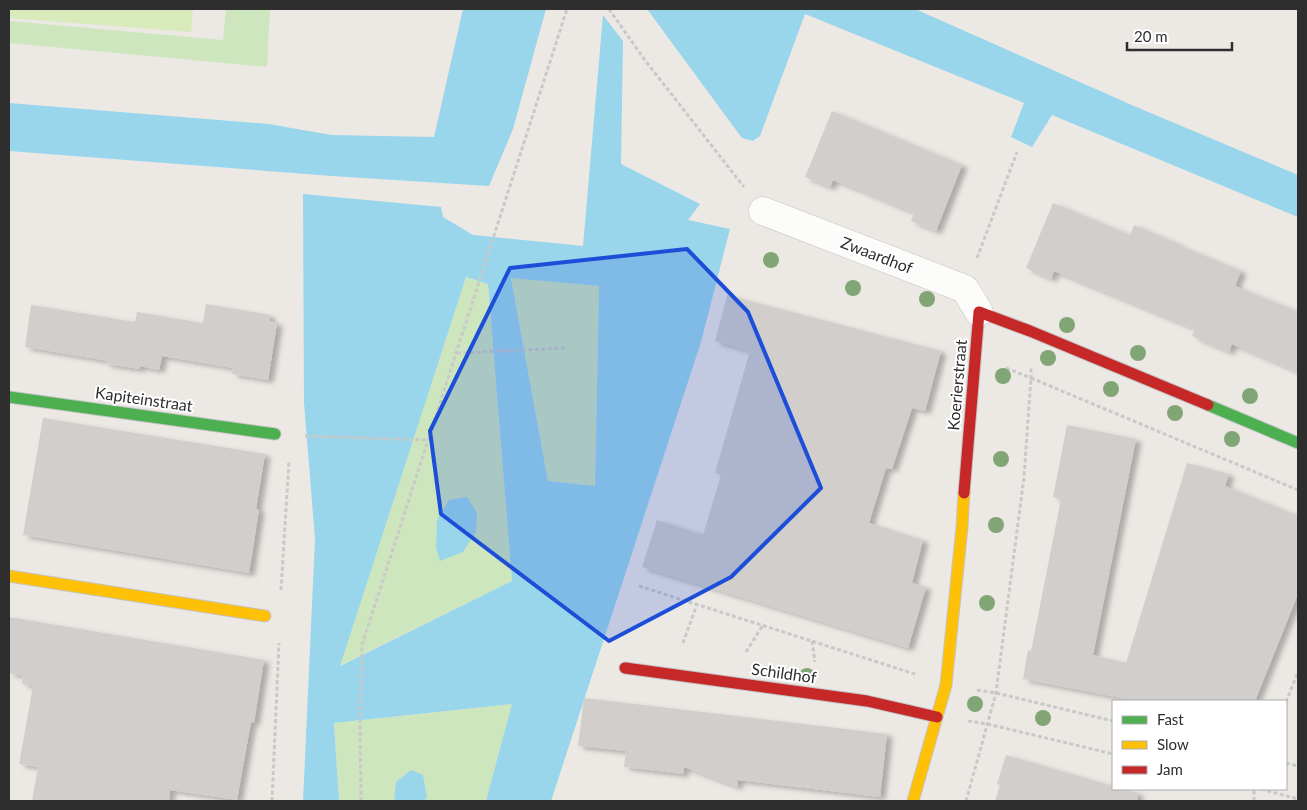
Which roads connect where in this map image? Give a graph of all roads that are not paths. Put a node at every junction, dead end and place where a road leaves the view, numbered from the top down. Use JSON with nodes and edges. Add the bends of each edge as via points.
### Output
{"nodes":[{"id":1,"x":763,"y":211,"type":"road end"},
{"id":2,"x":979,"y":312,"type":"junction"},
{"id":3,"x":9,"y":397,"type":"edge"},
{"id":4,"x":276,"y":434,"type":"dead end"},
{"id":5,"x":1298,"y":443,"type":"edge"},
{"id":6,"x":9,"y":576,"type":"edge"},
{"id":7,"x":265,"y":616,"type":"dead end"},
{"id":8,"x":625,"y":668,"type":"dead end"},
{"id":9,"x":937,"y":717,"type":"junction"},
{"id":10,"x":913,"y":801,"type":"edge"}],
"edges":[{"from":1,"to":2,"type":"street","name":"Zwaardhof","via":[[965,289]]},
{"from":2,"to":5,"type":"street"},
{"from":2,"to":9,"type":"street","name":"Koerierstraat","via":[[946,684]]},
{"from":3,"to":4,"type":"street","name":"Kapiteinstraat"},
{"from":6,"to":7,"type":"street"},
{"from":8,"to":9,"type":"street","name":"Schildhof","via":[[867,701]]},
{"from":9,"to":10,"type":"street","name":"Koerierstraat"}]}
